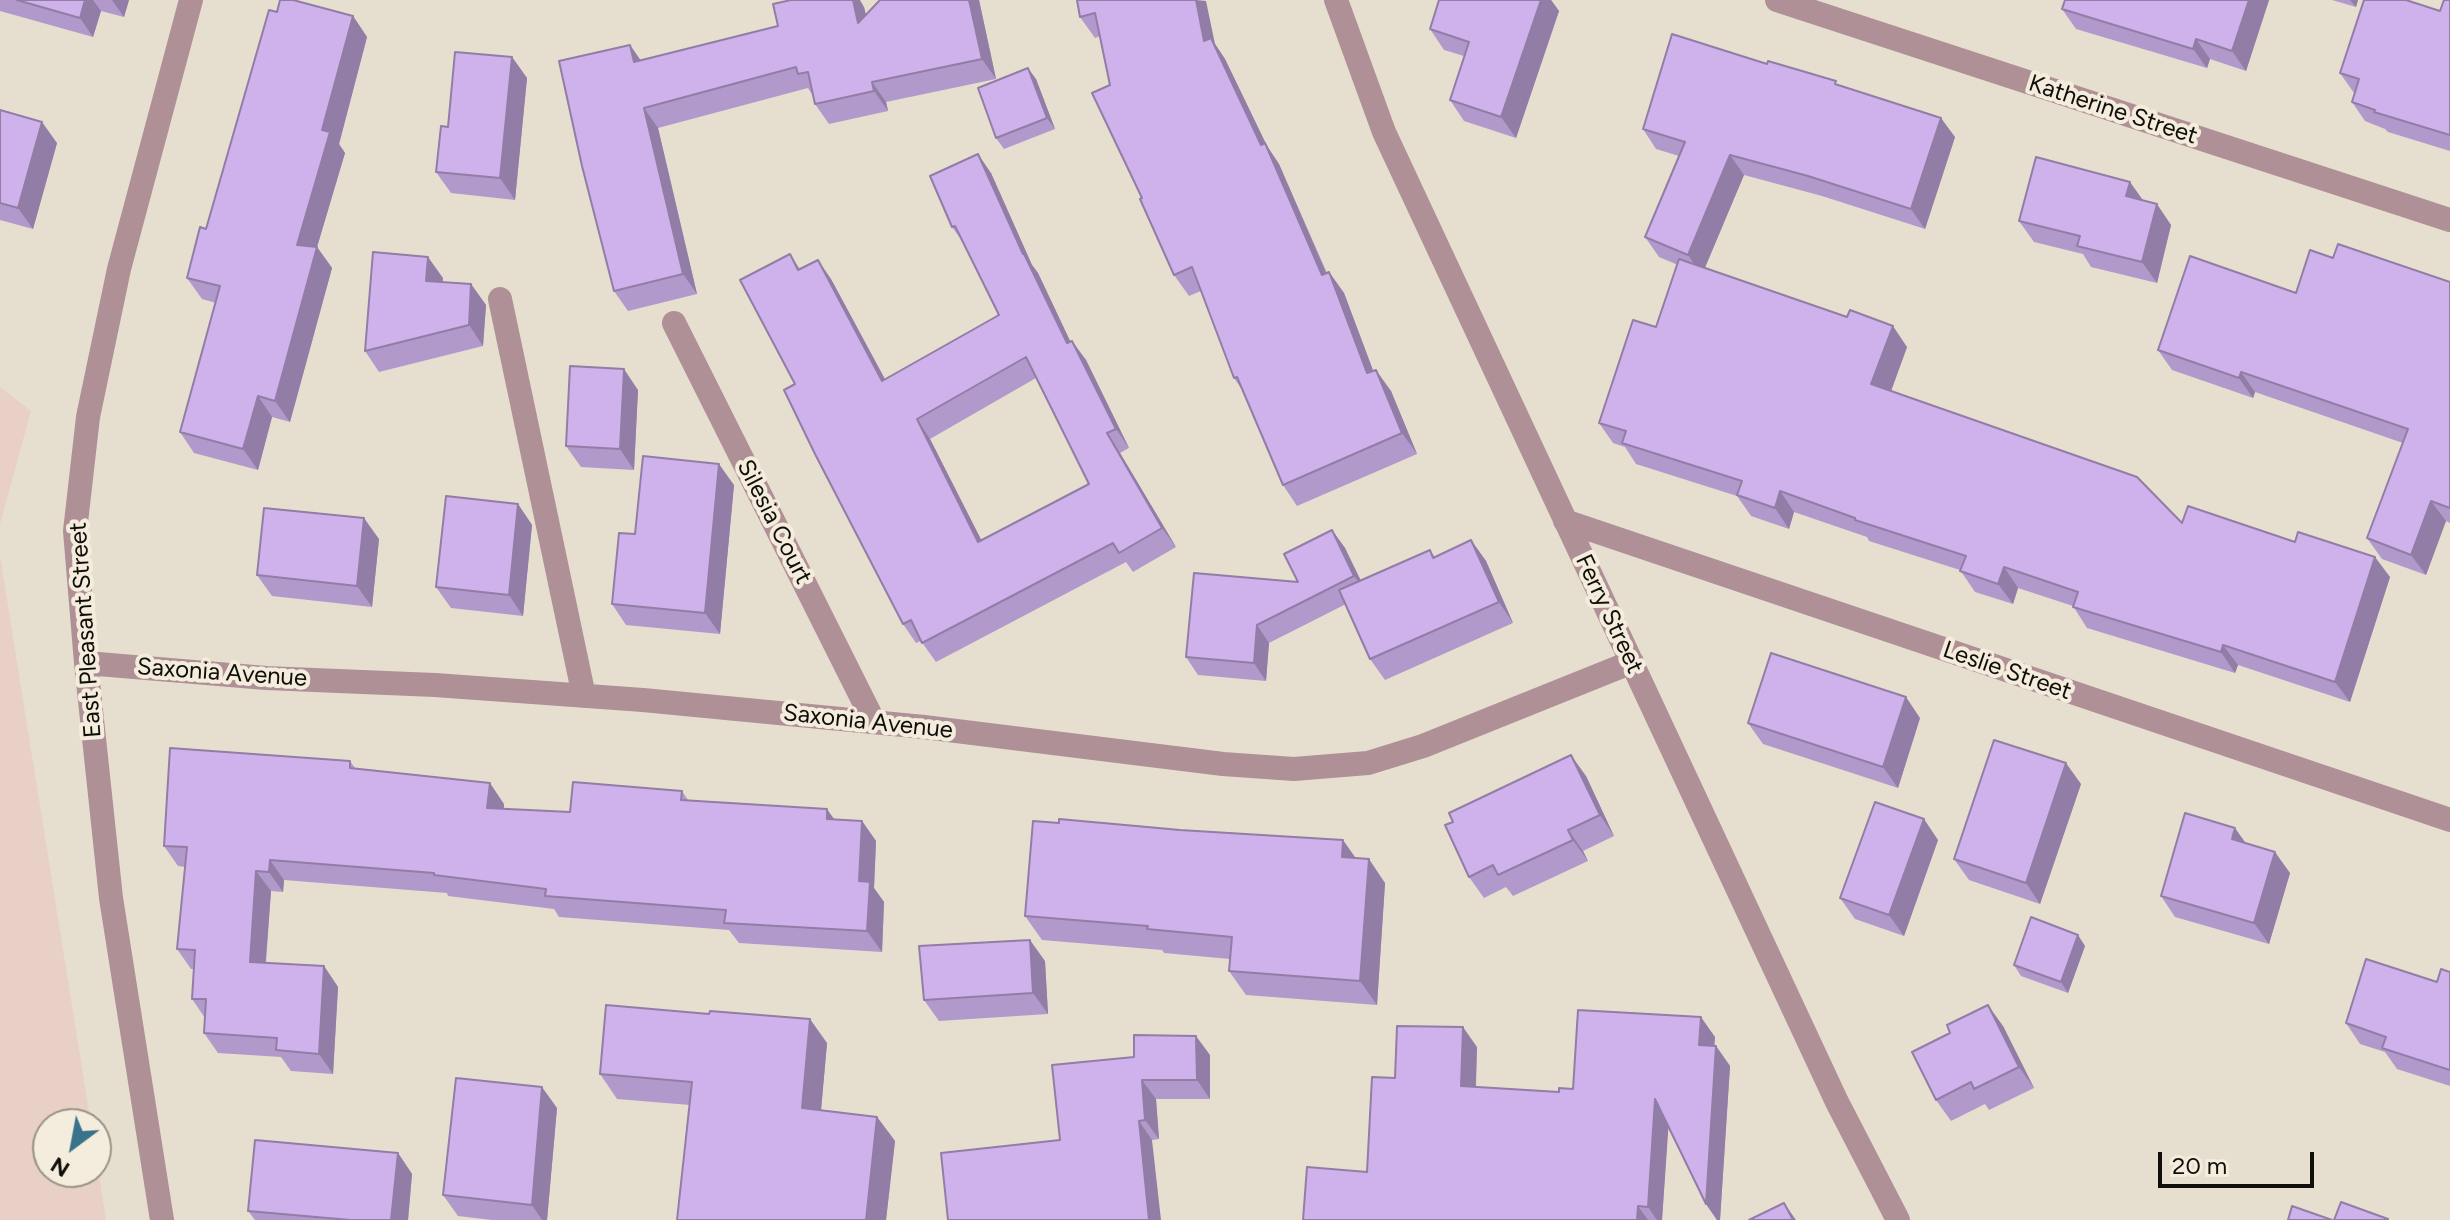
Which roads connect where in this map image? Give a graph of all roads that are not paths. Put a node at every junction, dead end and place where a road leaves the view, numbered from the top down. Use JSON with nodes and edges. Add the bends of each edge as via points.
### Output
{"nodes":[{"id":1,"x":191,"y":0,"type":"edge"},
{"id":2,"x":1336,"y":0,"type":"edge"},
{"id":3,"x":1777,"y":0,"type":"edge"},
{"id":4,"x":2450,"y":220,"type":"edge"},
{"id":5,"x":500,"y":299,"type":"dead end"},
{"id":6,"x":674,"y":323,"type":"dead end"},
{"id":7,"x":1565,"y":521,"type":"junction"},
{"id":8,"x":1632,"y":662,"type":"junction"},
{"id":9,"x":86,"y":663,"type":"junction"},
{"id":10,"x":584,"y":696,"type":"junction"},
{"id":11,"x":874,"y":722,"type":"junction"},
{"id":12,"x":2450,"y":820,"type":"edge"},
{"id":13,"x":162,"y":1220,"type":"edge"},
{"id":14,"x":1898,"y":1220,"type":"edge"}],
"edges":[{"from":1,"to":9,"type":"street","name":"East Pleasant Street","via":[[119,269],[88,417],[75,531]]},
{"from":2,"to":7,"type":"street","name":"Ferry Street","via":[[1384,132]]},
{"from":3,"to":4,"type":"street","name":"Katherine Street"},
{"from":5,"to":10,"type":"street"},
{"from":6,"to":11,"type":"street","name":"Silesia Court"},
{"from":7,"to":8,"type":"street","name":"Ferry Street"},
{"from":7,"to":12,"type":"street","name":"Leslie Street"},
{"from":8,"to":11,"type":"street","name":"Saxonia Avenue","via":[[1423,746],[1354,765],[1294,769],[1223,764]]},
{"from":8,"to":14,"type":"street","name":"Ferry Street","via":[[1837,1102]]},
{"from":9,"to":10,"type":"street","name":"Saxonia Avenue"},
{"from":9,"to":13,"type":"street","name":"East Pleasant Street","via":[[111,898]]},
{"from":10,"to":11,"type":"street","name":"Saxonia Avenue"}]}
